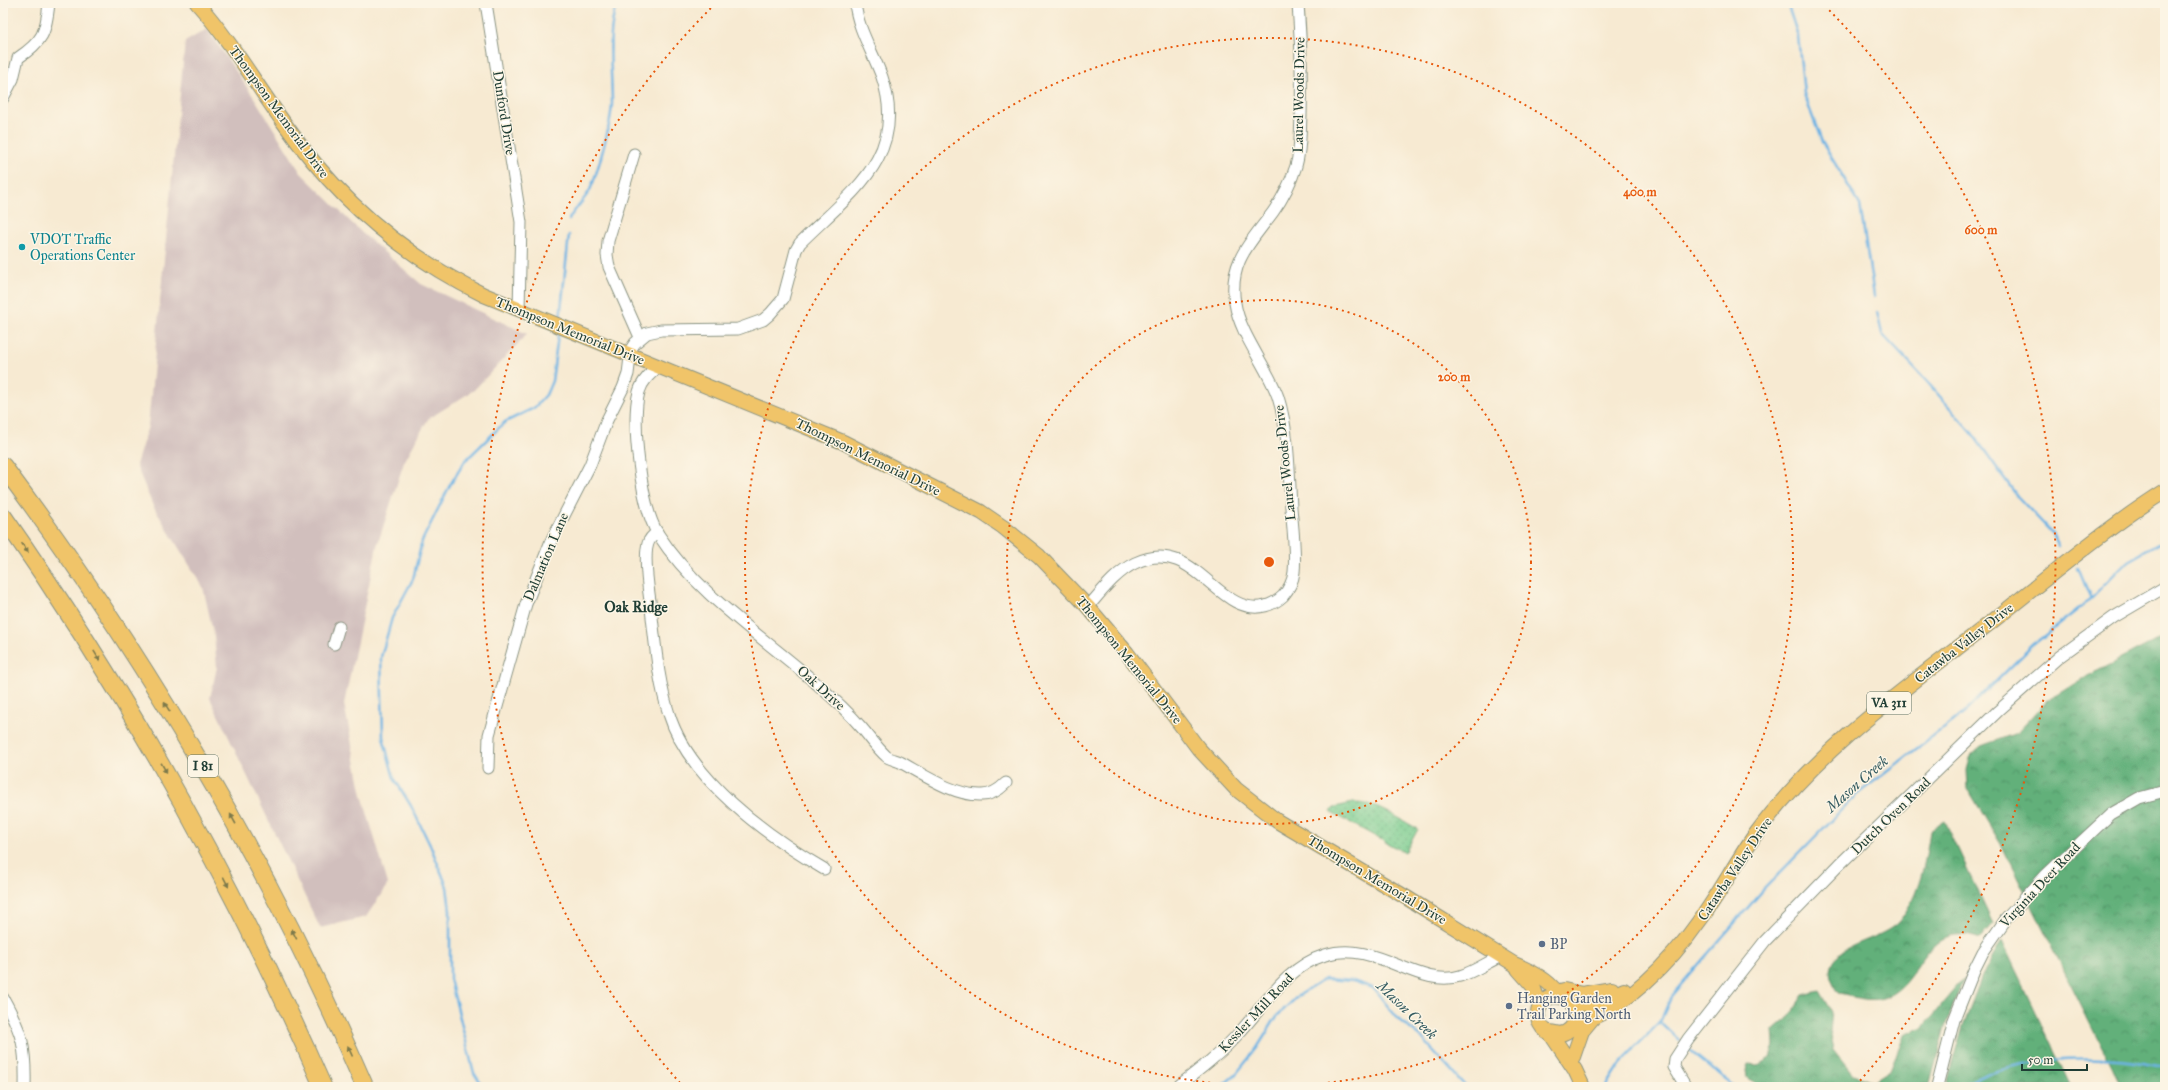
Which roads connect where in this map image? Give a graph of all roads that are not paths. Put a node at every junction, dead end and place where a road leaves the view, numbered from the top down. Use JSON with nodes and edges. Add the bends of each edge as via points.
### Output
{"nodes":[{"id":1,"x":49,"y":3,"type":"edge"},
{"id":2,"x":197,"y":3,"type":"edge"},
{"id":3,"x":486,"y":3,"type":"edge"},
{"id":4,"x":855,"y":3,"type":"edge"},
{"id":5,"x":1298,"y":3,"type":"edge"},
{"id":6,"x":3,"y":98,"type":"edge"},
{"id":7,"x":634,"y":154,"type":"dead end"},
{"id":8,"x":519,"y":310,"type":"junction"},
{"id":9,"x":640,"y":337,"type":"junction"},
{"id":10,"x":629,"y":356,"type":"junction"},
{"id":11,"x":658,"y":367,"type":"junction"},
{"id":12,"x":3,"y":466,"type":"edge"},
{"id":13,"x":2165,"y":490,"type":"edge"},
{"id":14,"x":3,"y":516,"type":"edge"},
{"id":15,"x":657,"y":532,"type":"junction"},
{"id":16,"x":2165,"y":587,"type":"edge"},
{"id":17,"x":1088,"y":607,"type":"junction"},
{"id":18,"x":339,"y":627,"type":"dead end"},
{"id":19,"x":334,"y":644,"type":"dead end"},
{"id":20,"x":488,"y":768,"type":"dead end"},
{"id":21,"x":1006,"y":782,"type":"dead end"},
{"id":22,"x":2165,"y":790,"type":"edge"},
{"id":23,"x":824,"y":868,"type":"dead end"},
{"id":24,"x":1501,"y":956,"type":"junction"},
{"id":25,"x":1514,"y":964,"type":"junction"},
{"id":26,"x":1662,"y":964,"type":"junction"},
{"id":27,"x":1561,"y":996,"type":"junction"},
{"id":28,"x":3,"y":998,"type":"edge"},
{"id":29,"x":1540,"y":1006,"type":"junction"},
{"id":30,"x":1592,"y":1019,"type":"junction"},
{"id":31,"x":1572,"y":1026,"type":"junction"},
{"id":32,"x":1550,"y":1033,"type":"junction"},
{"id":33,"x":1578,"y":1073,"type":"edge"},
{"id":34,"x":25,"y":1087,"type":"edge"},
{"id":35,"x":323,"y":1087,"type":"edge"},
{"id":36,"x":365,"y":1087,"type":"edge"},
{"id":37,"x":1177,"y":1087,"type":"edge"},
{"id":38,"x":1686,"y":1087,"type":"edge"},
{"id":39,"x":1937,"y":1087,"type":"edge"}],
"edges":[{"from":1,"to":6,"type":"street","via":[[44,34],[35,46],[15,62],[13,79]]},
{"from":2,"to":8,"type":"main road","name":"Thompson Memorial Drive","via":[[232,47],[314,163],[347,200],[384,233],[434,269]]},
{"from":3,"to":8,"type":"street","name":"Dunford Drive","via":[[521,222]]},
{"from":4,"to":9,"type":"street","via":[[860,25],[881,75],[888,101],[887,136],[876,163],[848,196],[800,243],[783,299],[764,320],[738,329],[667,330],[646,333]]},
{"from":5,"to":17,"type":"street","name":"Laurel Woods Drive","via":[[1301,96],[1297,164],[1282,199],[1245,248],[1235,276],[1234,295],[1238,317],[1272,382],[1284,421],[1293,534],[1292,582],[1276,602],[1249,607],[1234,602],[1190,566],[1167,558],[1155,558],[1134,563],[1126,568]]},
{"from":7,"to":9,"type":"street","via":[[608,241],[607,255],[609,267]]},
{"from":8,"to":10,"type":"main road","name":"Thompson Memorial Drive"},
{"from":9,"to":10,"type":"street","via":[[634,343]]},
{"from":10,"to":11,"type":"main road","name":"Thompson Memorial Drive"},
{"from":10,"to":20,"type":"street","name":"Dalmation Lane","via":[[628,374],[623,388],[607,420],[590,465],[551,541],[526,604],[489,735]]},
{"from":11,"to":15,"type":"street","name":"Oak Drive","via":[[640,391],[636,417],[638,449],[648,512]]},
{"from":11,"to":17,"type":"main road","name":"Thompson Memorial Drive","via":[[843,442],[981,512],[1024,543]]},
{"from":36,"to":12,"type":"highway","number":"I 81","one_way":true,"via":[[330,1007],[285,917],[199,759],[100,602]]},
{"from":13,"to":26,"type":"main road","name":"Catawba Valley Drive","number":"VA 311","via":[[2054,572],[1835,748],[1780,802],[1754,836],[1700,920]]},
{"from":14,"to":35,"type":"highway","number":"I 81","one_way":true,"via":[[84,635],[198,828],[265,960]]},
{"from":15,"to":21,"type":"street","name":"Oak Drive","via":[[710,594],[823,690],[857,722],[886,757],[968,793],[988,794],[1001,788]]},
{"from":15,"to":23,"type":"street","via":[[647,546],[648,585],[663,692],[674,727],[700,770],[723,795]]},
{"from":16,"to":38,"type":"street","name":"Dutch Oven Road","via":[[2114,618],[2054,662],[1998,711],[1840,864],[1765,941],[1675,1059],[1674,1067]]},
{"from":17,"to":24,"type":"main road","name":"Thompson Memorial Drive","via":[[1127,653],[1217,770],[1256,806]]},
{"from":18,"to":19,"type":"street"},
{"from":22,"to":39,"type":"street","name":"Virginia Deer Road","via":[[2139,798],[2111,814],[2067,855],[2006,919],[1974,970],[1954,1020]]},
{"from":24,"to":25,"type":"main road","name":"Thompson Memorial Drive"},
{"from":24,"to":37,"type":"street","name":"Kessler Mill Road","via":[[1461,976],[1450,978],[1423,974],[1369,954],[1340,952],[1316,958],[1282,982],[1223,1050]]},
{"from":25,"to":27,"type":"main road","name":"Thompson Memorial Drive","via":[[1529,970]]},
{"from":25,"to":29,"type":"main road","name":"Thompson Memorial Drive","via":[[1533,986]]},
{"from":26,"to":27,"type":"main road","name":"Catawba Valley Drive","number":"VA 311","via":[[1626,989],[1607,989],[1582,994],[1564,990]]},
{"from":26,"to":30,"type":"main road","name":"Catawba Valley Drive","number":"VA 311","via":[[1641,986]]},
{"from":27,"to":29,"type":"main road","via":[[1548,998]]},
{"from":27,"to":31,"type":"main road","via":[[1576,1010]]},
{"from":28,"to":34,"type":"street","via":[[24,1044]]},
{"from":29,"to":32,"type":"main road","via":[[1539,1021],[1542,1028]]},
{"from":30,"to":31,"type":"main road","name":"Catawba Valley Drive","number":"VA 311"},
{"from":30,"to":33,"type":"main road","via":[[1582,1031]]},
{"from":31,"to":32,"type":"main road","via":[[1561,1034]]},
{"from":31,"to":33,"type":"main road","via":[[1569,1041]]},
{"from":32,"to":33,"type":"main road"}]}
